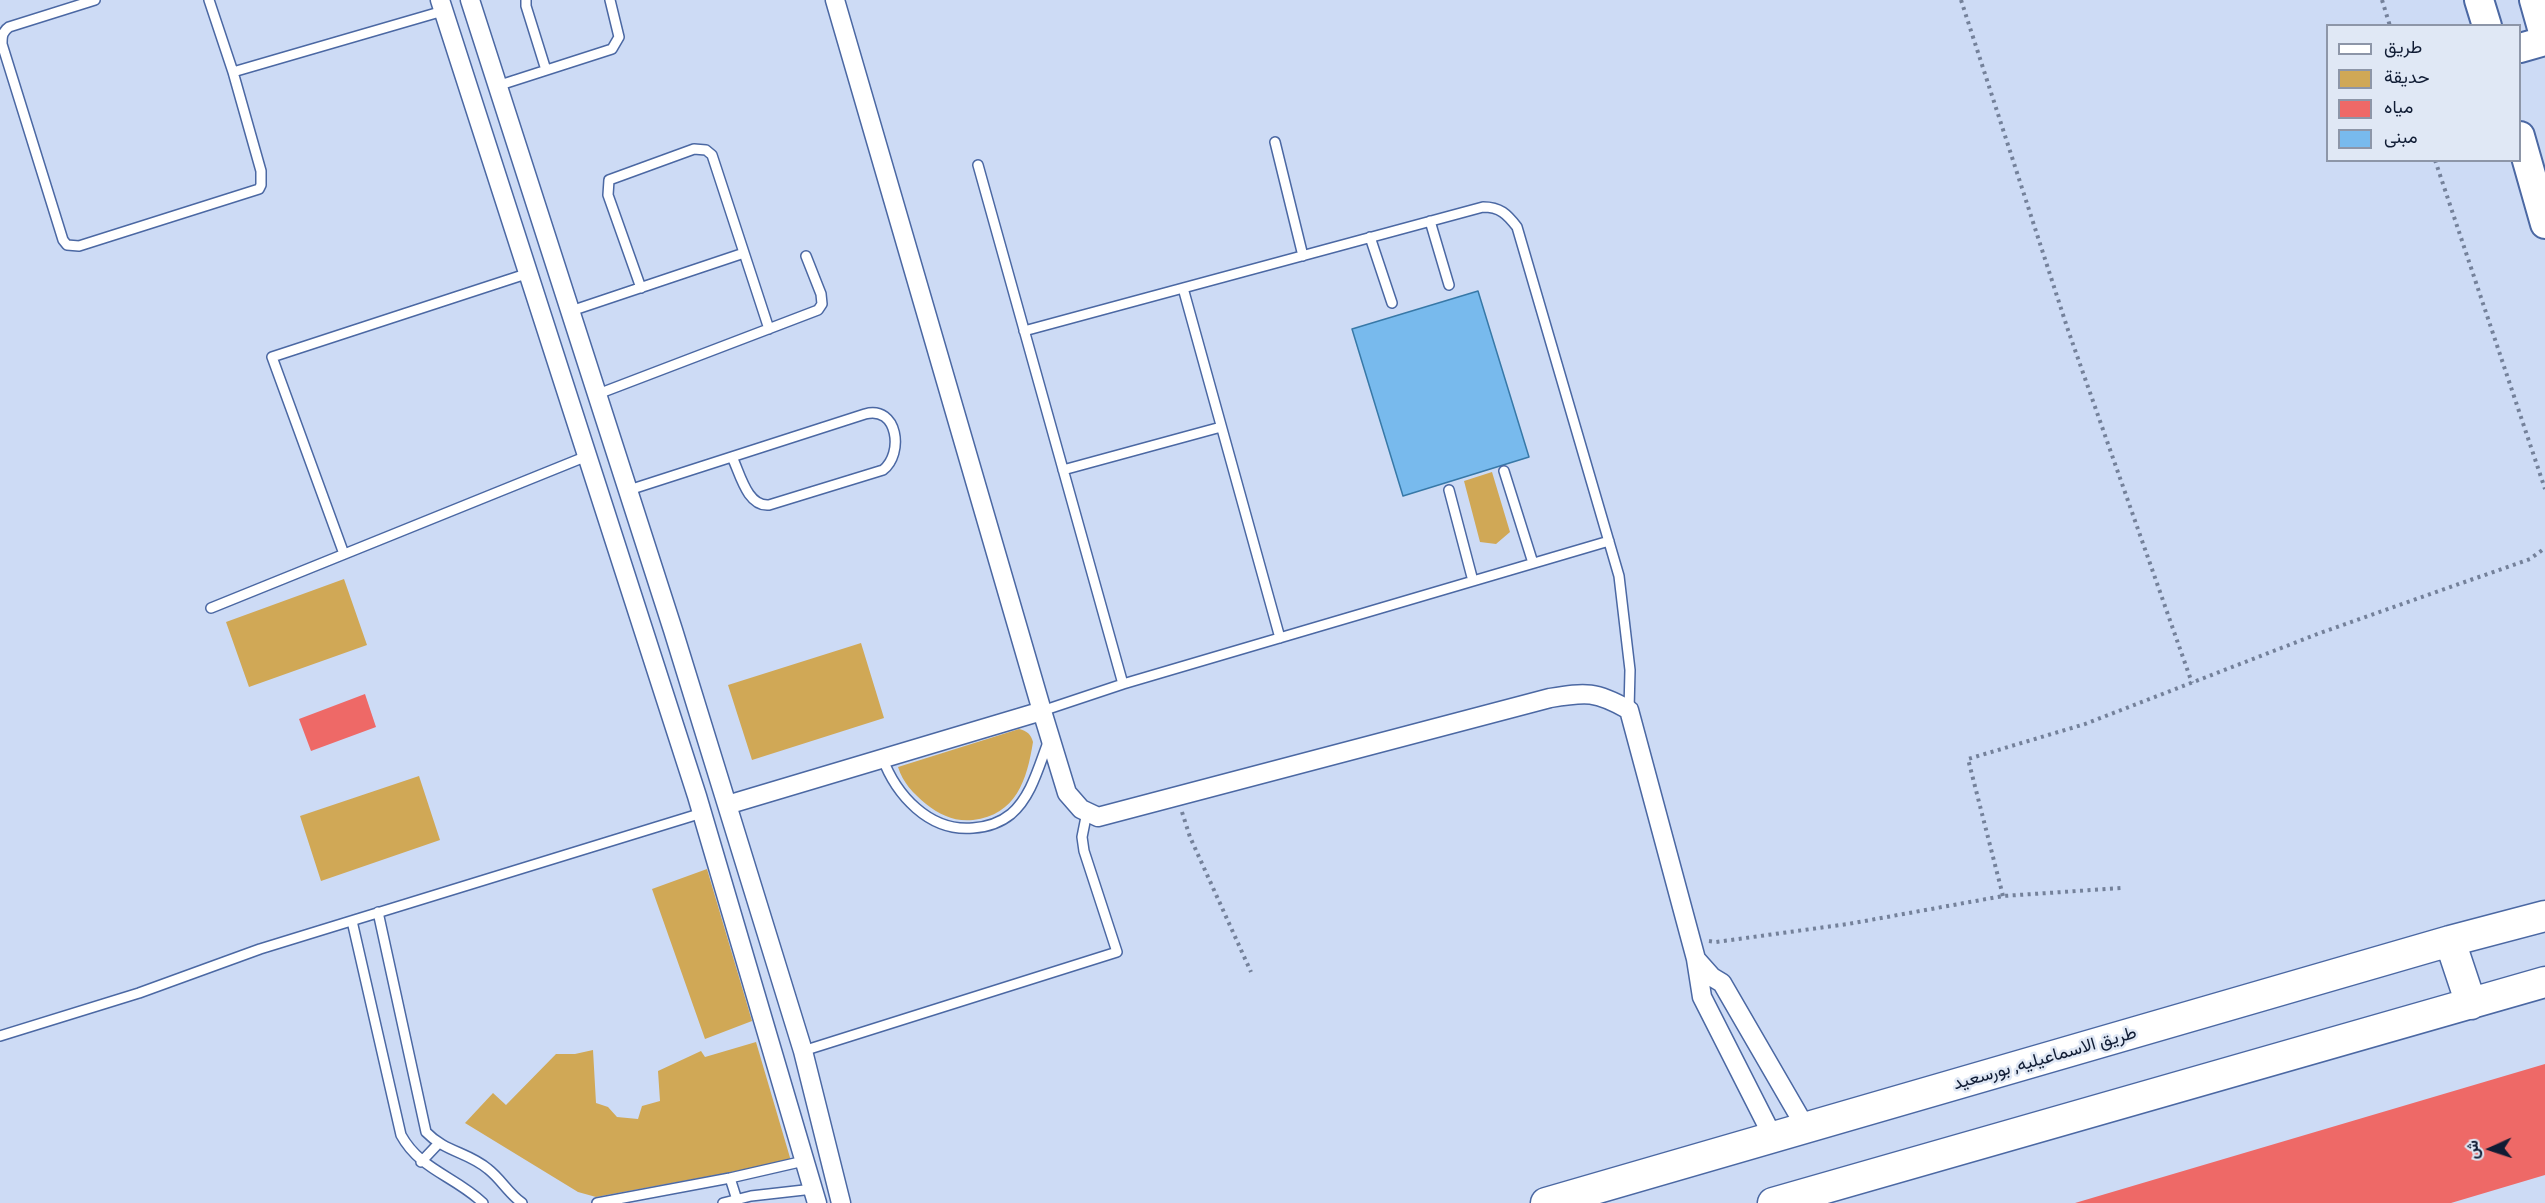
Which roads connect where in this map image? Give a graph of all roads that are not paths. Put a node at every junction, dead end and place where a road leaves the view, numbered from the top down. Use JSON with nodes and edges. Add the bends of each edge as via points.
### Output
{"nodes":[{"id":1,"x":96,"y":0,"type":"edge"},
{"id":2,"x":209,"y":0,"type":"edge"},
{"id":3,"x":526,"y":0,"type":"edge"},
{"id":4,"x":610,"y":0,"type":"edge"},
{"id":5,"x":835,"y":0,"type":"edge"},
{"id":6,"x":2479,"y":0,"type":"edge"},
{"id":7,"x":2534,"y":0,"type":"edge"},
{"id":8,"x":471,"y":2,"type":"edge"},
{"id":9,"x":441,"y":6,"type":"edge"},
{"id":10,"x":2486,"y":24,"type":"edge"},
{"id":11,"x":2545,"y":40,"type":"edge"},
{"id":12,"x":2521,"y":48,"type":"edge"},
{"id":13,"x":546,"y":70,"type":"junction"},
{"id":14,"x":233,"y":72,"type":"junction"},
{"id":15,"x":498,"y":86,"type":"junction"},
{"id":16,"x":2521,"y":140,"type":"edge"},
{"id":17,"x":1275,"y":142,"type":"dead end"},
{"id":18,"x":978,"y":165,"type":"dead end"},
{"id":19,"x":1430,"y":221,"type":"junction"},
{"id":20,"x":2545,"y":224,"type":"edge"},
{"id":21,"x":1370,"y":237,"type":"junction"},
{"id":22,"x":744,"y":253,"type":"junction"},
{"id":23,"x":806,"y":255,"type":"dead end"},
{"id":24,"x":1303,"y":256,"type":"junction"},
{"id":25,"x":529,"y":273,"type":"junction"},
{"id":26,"x":1449,"y":285,"type":"dead end"},
{"id":27,"x":641,"y":288,"type":"junction"},
{"id":28,"x":1183,"y":288,"type":"junction"},
{"id":29,"x":1392,"y":303,"type":"dead end"},
{"id":30,"x":571,"y":311,"type":"junction"},
{"id":31,"x":769,"y":329,"type":"junction"},
{"id":32,"x":1024,"y":332,"type":"junction"},
{"id":33,"x":598,"y":394,"type":"junction"},
{"id":34,"x":1221,"y":427,"type":"junction"},
{"id":35,"x":587,"y":456,"type":"junction"},
{"id":36,"x":732,"y":457,"type":"junction"},
{"id":37,"x":1063,"y":470,"type":"junction"},
{"id":38,"x":1504,"y":471,"type":"dead end"},
{"id":39,"x":629,"y":490,"type":"junction"},
{"id":40,"x":1449,"y":490,"type":"dead end"},
{"id":41,"x":602,"y":499,"type":"junction"},
{"id":42,"x":1609,"y":541,"type":"junction"},
{"id":43,"x":344,"y":554,"type":"junction"},
{"id":44,"x":1533,"y":563,"type":"junction"},
{"id":45,"x":1473,"y":581,"type":"junction"},
{"id":46,"x":211,"y":608,"type":"dead end"},
{"id":47,"x":673,"y":630,"type":"junction"},
{"id":48,"x":647,"y":638,"type":"junction"},
{"id":49,"x":1280,"y":638,"type":"junction"},
{"id":50,"x":1123,"y":684,"type":"junction"},
{"id":51,"x":1629,"y":710,"type":"junction"},
{"id":52,"x":1042,"y":711,"type":"junction"},
{"id":53,"x":1050,"y":737,"type":"junction"},
{"id":54,"x":882,"y":757,"type":"junction"},
{"id":55,"x":700,"y":805,"type":"junction"},
{"id":56,"x":727,"y":805,"type":"junction"},
{"id":57,"x":1087,"y":812,"type":"junction"},
{"id":58,"x":708,"y":831,"type":"junction"},
{"id":59,"x":378,"y":912,"type":"junction"},
{"id":60,"x":2545,"y":916,"type":"edge"},
{"id":61,"x":352,"y":921,"type":"junction"},
{"id":62,"x":2450,"y":941,"type":"junction"},
{"id":63,"x":1696,"y":959,"type":"junction"},
{"id":64,"x":2545,"y":982,"type":"edge"},
{"id":65,"x":2471,"y":1004,"type":"junction"},
{"id":66,"x":0,"y":1036,"type":"edge"},
{"id":67,"x":803,"y":1051,"type":"junction"},
{"id":68,"x":1806,"y":1128,"type":"junction"},
{"id":69,"x":1773,"y":1137,"type":"junction"},
{"id":70,"x":438,"y":1144,"type":"junction"},
{"id":71,"x":828,"y":1154,"type":"junction"},
{"id":72,"x":804,"y":1161,"type":"junction"},
{"id":73,"x":421,"y":1162,"type":"junction"},
{"id":74,"x":730,"y":1178,"type":"junction"},
{"id":75,"x":815,"y":1196,"type":"edge"},
{"id":76,"x":628,"y":1200,"type":"edge"},
{"id":77,"x":737,"y":1200,"type":"junction"},
{"id":78,"x":483,"y":1203,"type":"edge"},
{"id":79,"x":522,"y":1203,"type":"edge"},
{"id":80,"x":597,"y":1203,"type":"edge"},
{"id":81,"x":723,"y":1203,"type":"edge"},
{"id":82,"x":841,"y":1203,"type":"edge"},
{"id":83,"x":1546,"y":1203,"type":"edge"},
{"id":84,"x":1773,"y":1203,"type":"edge"}],
"edges":[{"from":1,"to":14,"type":"lane","via":[[9,27],[2,44],[67,245],[79,246],[259,189],[261,171]]},
{"from":2,"to":14,"type":"lane"},
{"from":3,"to":13,"type":"lane"},
{"from":4,"to":13,"type":"lane","via":[[619,30],[612,50]]},
{"from":5,"to":52,"type":"street"},
{"from":6,"to":10,"type":"main road"},
{"from":7,"to":11,"type":"main road"},
{"from":8,"to":9,"type":"street"},
{"from":8,"to":15,"type":"street"},
{"from":9,"to":14,"type":"lane"},
{"from":9,"to":25,"type":"street"},
{"from":11,"to":12,"type":"main road"},
{"from":13,"to":15,"type":"lane"},
{"from":15,"to":30,"type":"street"},
{"from":16,"to":20,"type":"main road"},
{"from":17,"to":24,"type":"lane"},
{"from":18,"to":32,"type":"lane"},
{"from":19,"to":21,"type":"lane"},
{"from":19,"to":26,"type":"lane"},
{"from":19,"to":42,"type":"lane","via":[[1496,207],[1517,227]]},
{"from":21,"to":24,"type":"lane"},
{"from":21,"to":29,"type":"lane"},
{"from":22,"to":27,"type":"lane"},
{"from":22,"to":27,"type":"lane","via":[[709,152],[694,149],[613,177],[608,184],[608,195]]},
{"from":22,"to":31,"type":"lane"},
{"from":23,"to":31,"type":"lane","via":[[821,294],[821,307]]},
{"from":24,"to":28,"type":"lane"},
{"from":25,"to":35,"type":"street"},
{"from":25,"to":43,"type":"lane","via":[[272,357]]},
{"from":27,"to":30,"type":"lane"},
{"from":28,"to":32,"type":"lane"},
{"from":28,"to":34,"type":"lane"},
{"from":30,"to":33,"type":"street"},
{"from":31,"to":33,"type":"lane"},
{"from":32,"to":37,"type":"lane"},
{"from":33,"to":39,"type":"street"},
{"from":34,"to":37,"type":"lane"},
{"from":34,"to":49,"type":"lane"},
{"from":35,"to":41,"type":"street"},
{"from":35,"to":43,"type":"lane"},
{"from":36,"to":36,"type":"lane","via":[[872,412],[887,417],[895,441],[894,456],[883,470],[769,505],[759,504],[751,497]]},
{"from":36,"to":39,"type":"lane"},
{"from":37,"to":50,"type":"lane"},
{"from":38,"to":44,"type":"lane"},
{"from":39,"to":41,"type":"street"},
{"from":39,"to":47,"type":"street"},
{"from":40,"to":45,"type":"lane"},
{"from":41,"to":48,"type":"street"},
{"from":42,"to":44,"type":"lane"},
{"from":42,"to":51,"type":"lane","via":[[1626,624]]},
{"from":43,"to":46,"type":"lane"},
{"from":44,"to":45,"type":"lane"},
{"from":45,"to":49,"type":"lane"},
{"from":47,"to":48,"type":"street"},
{"from":47,"to":56,"type":"street"},
{"from":48,"to":55,"type":"street"},
{"from":49,"to":50,"type":"lane"},
{"from":50,"to":52,"type":"lane"},
{"from":51,"to":57,"type":"street","via":[[1585,692],[1550,698],[1177,798],[1098,817]]},
{"from":51,"to":63,"type":"street"},
{"from":52,"to":53,"type":"street"},
{"from":52,"to":54,"type":"street"},
{"from":53,"to":54,"type":"lane","via":[[1022,801],[1002,820],[980,828],[955,828],[926,816],[889,777]]},
{"from":53,"to":57,"type":"street","via":[[1067,793]]},
{"from":54,"to":56,"type":"street"},
{"from":55,"to":56,"type":"street"},
{"from":55,"to":58,"type":"street"},
{"from":55,"to":59,"type":"lane"},
{"from":56,"to":58,"type":"street"},
{"from":56,"to":67,"type":"street"},
{"from":57,"to":67,"type":"lane","via":[[1082,837],[1084,851],[1117,952]]},
{"from":58,"to":72,"type":"street"},
{"from":59,"to":61,"type":"lane"},
{"from":59,"to":70,"type":"lane","via":[[420,1116],[426,1132]]},
{"from":60,"to":62,"type":"highway","name":"طريق الاسماعيليه, بورسعيد"},
{"from":61,"to":66,"type":"lane"},
{"from":61,"to":73,"type":"lane","via":[[401,1135]]},
{"from":62,"to":65,"type":"highway"},
{"from":62,"to":68,"type":"highway","name":"طريق الاسماعيليه, بورسعيد"},
{"from":63,"to":68,"type":"street","via":[[1722,983]]},
{"from":63,"to":69,"type":"street","via":[[1702,997]]},
{"from":64,"to":65,"type":"highway"},
{"from":65,"to":84,"type":"highway"},
{"from":67,"to":71,"type":"street"},
{"from":68,"to":69,"type":"highway","name":"طريق الاسماعيليه, بورسعيد"},
{"from":69,"to":83,"type":"highway","name":"طريق الاسماعيليه, بورسعيد"},
{"from":70,"to":73,"type":"lane"},
{"from":70,"to":79,"type":"lane","via":[[487,1168],[508,1194]]},
{"from":71,"to":72,"type":"street"},
{"from":71,"to":82,"type":"street"},
{"from":72,"to":74,"type":"lane"},
{"from":72,"to":75,"type":"street"},
{"from":73,"to":78,"type":"lane"},
{"from":74,"to":76,"type":"lane"},
{"from":74,"to":77,"type":"lane"},
{"from":75,"to":77,"type":"lane"},
{"from":76,"to":80,"type":"lane"},
{"from":77,"to":81,"type":"lane"}]}
